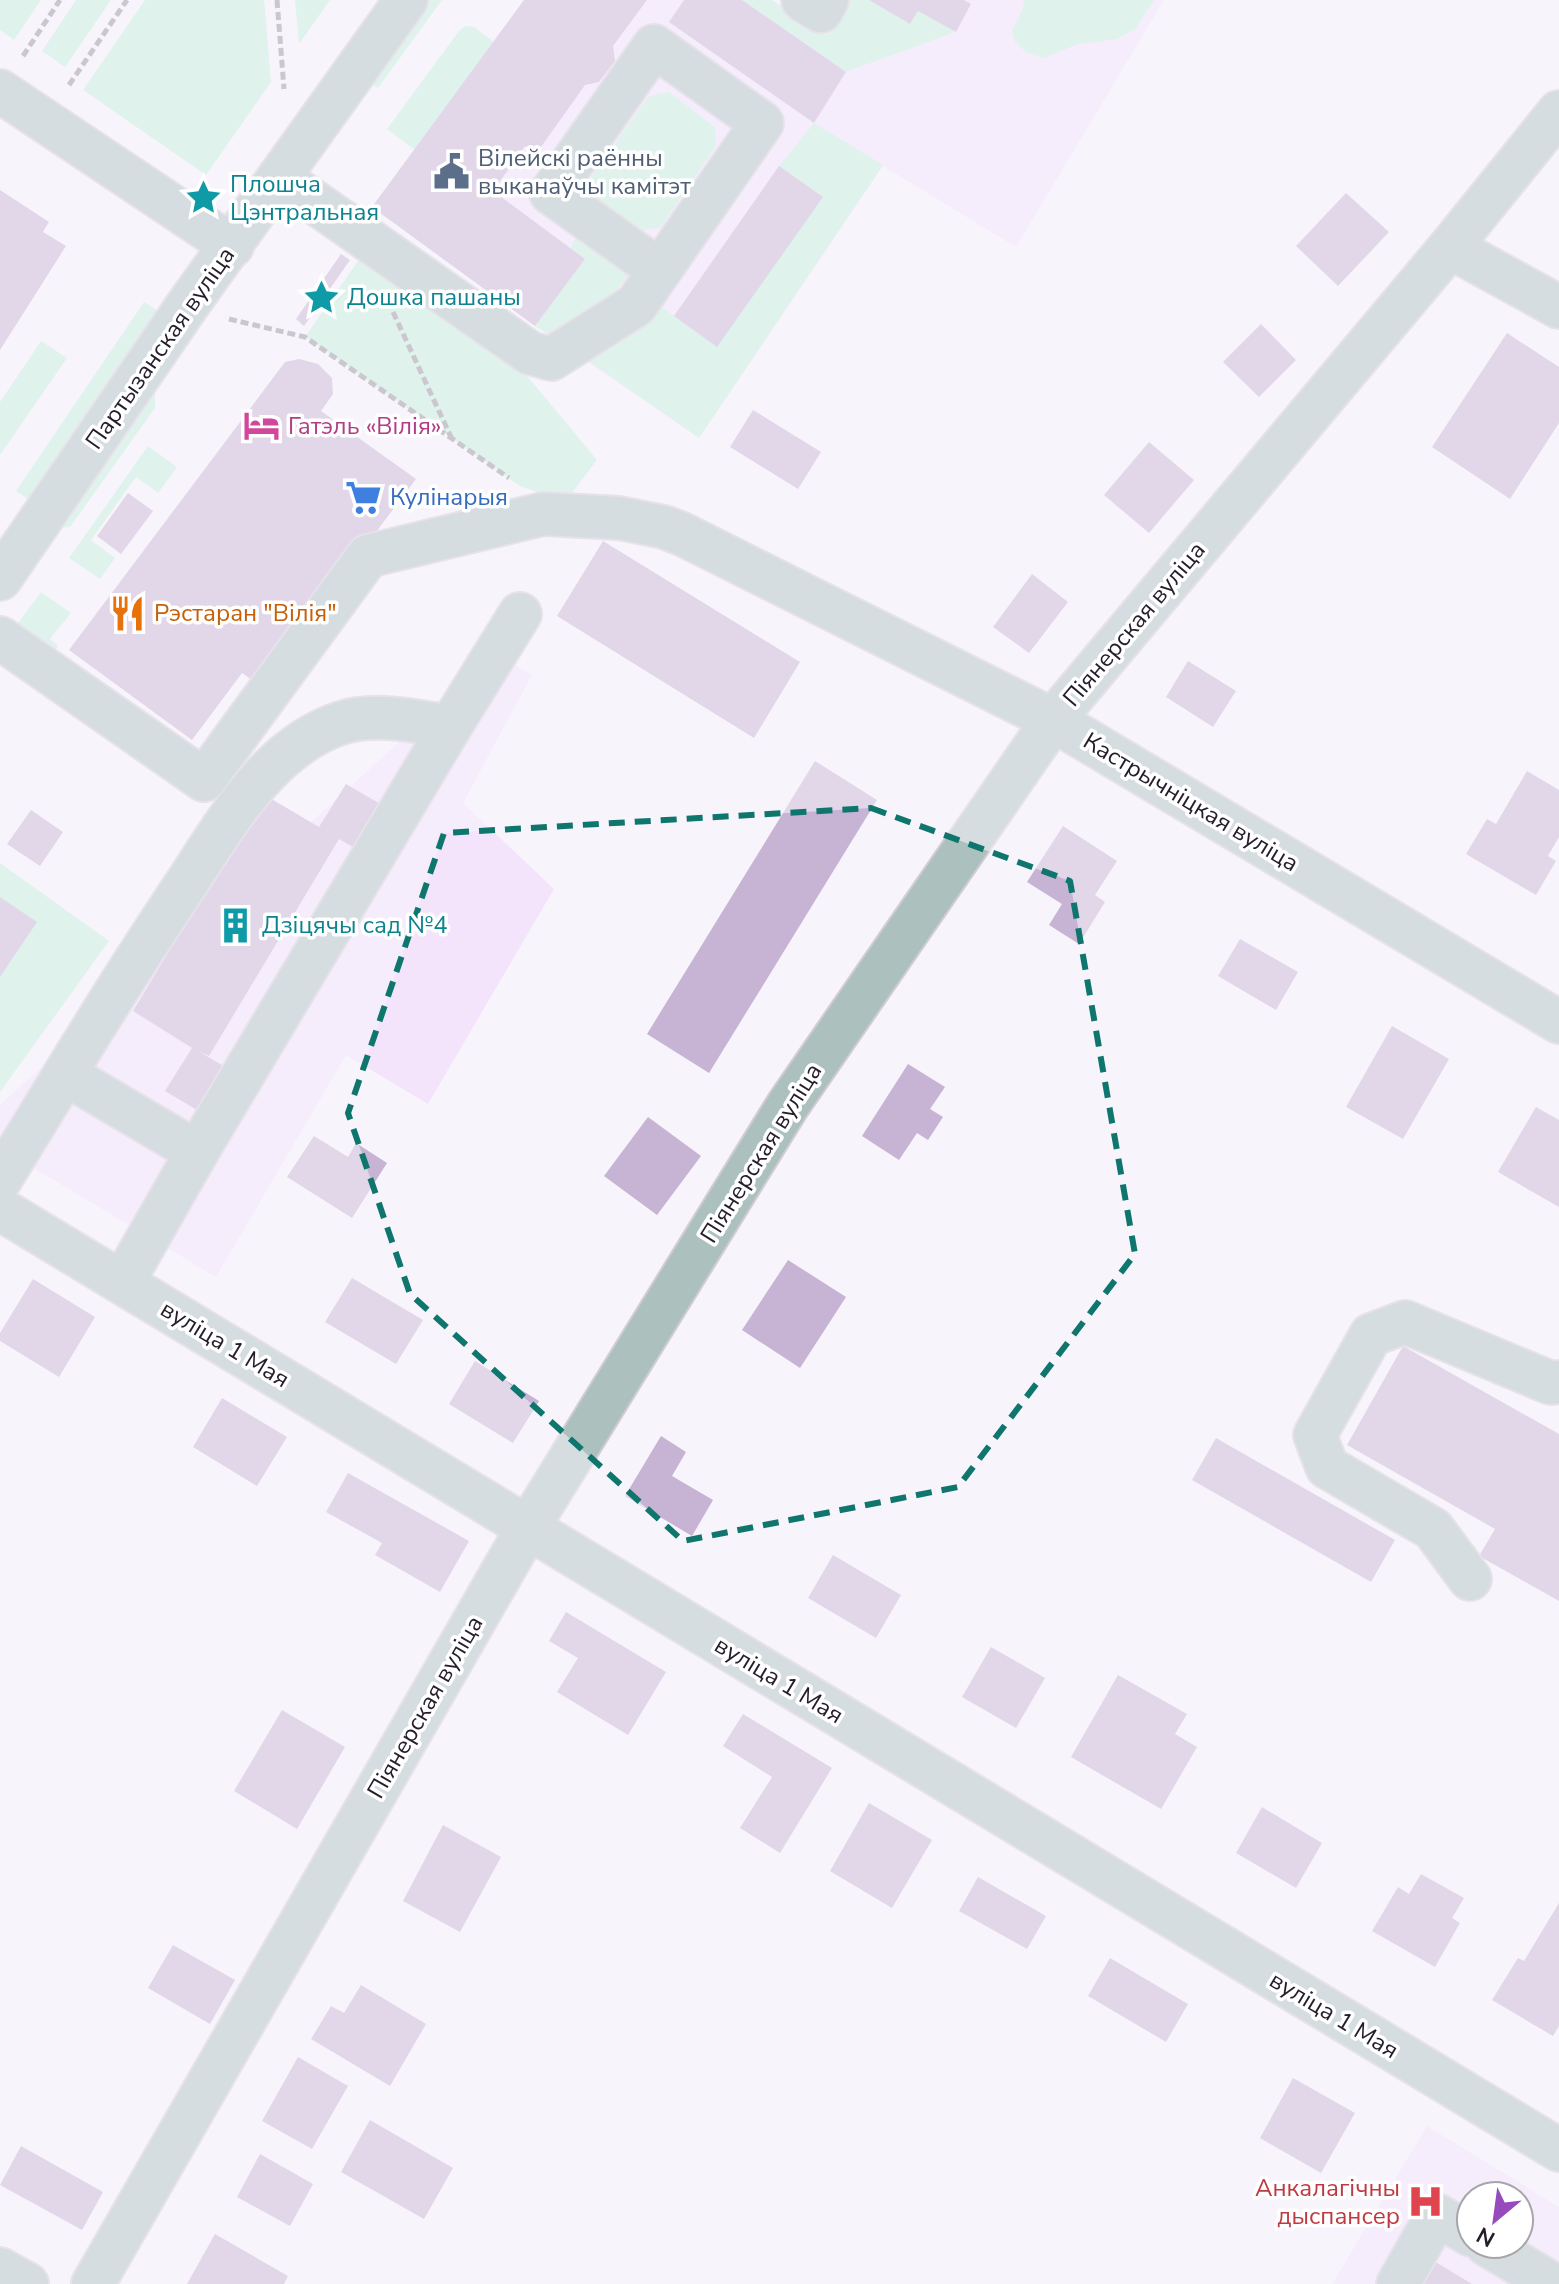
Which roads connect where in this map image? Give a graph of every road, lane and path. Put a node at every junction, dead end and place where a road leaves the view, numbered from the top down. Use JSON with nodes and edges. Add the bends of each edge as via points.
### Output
{"nodes":[{"id":1,"x":60,"y":0,"type":"edge"},
{"id":2,"x":127,"y":0,"type":"edge"},
{"id":3,"x":277,"y":0,"type":"edge"},
{"id":4,"x":406,"y":0,"type":"edge"},
{"id":5,"x":803,"y":0,"type":"edge"},
{"id":6,"x":827,"y":0,"type":"edge"},
{"id":7,"x":9,"y":78,"type":"edge"},
{"id":8,"x":284,"y":89,"type":"dead end"},
{"id":9,"x":63,"y":94,"type":"dead end"},
{"id":10,"x":1559,"y":112,"type":"edge"},
{"id":11,"x":280,"y":178,"type":"junction"},
{"id":12,"x":232,"y":246,"type":"junction"},
{"id":13,"x":1450,"y":247,"type":"junction"},
{"id":14,"x":659,"y":270,"type":"junction"},
{"id":15,"x":1559,"y":307,"type":"edge"},
{"id":16,"x":391,"y":308,"type":"dead end"},
{"id":17,"x":228,"y":318,"type":"dead end"},
{"id":18,"x":451,"y":438,"type":"junction"},
{"id":19,"x":532,"y":500,"type":"junction"},
{"id":20,"x":0,"y":579,"type":"edge"},
{"id":21,"x":520,"y":614,"type":"dead end"},
{"id":22,"x":0,"y":638,"type":"edge"},
{"id":23,"x":1053,"y":720,"type":"junction"},
{"id":24,"x":450,"y":727,"type":"junction"},
{"id":25,"x":1559,"y":1022,"type":"edge"},
{"id":26,"x":65,"y":1074,"type":"junction"},
{"id":27,"x":197,"y":1152,"type":"junction"},
{"id":28,"x":0,"y":1180,"type":"edge"},
{"id":29,"x":0,"y":1209,"type":"edge"},
{"id":30,"x":123,"y":1282,"type":"junction"},
{"id":31,"x":1559,"y":1382,"type":"edge"},
{"id":32,"x":527,"y":1529,"type":"junction"},
{"id":33,"x":1470,"y":1579,"type":"dead end"},
{"id":34,"x":1559,"y":2150,"type":"edge"},
{"id":35,"x":1455,"y":2226,"type":"edge"},
{"id":36,"x":1512,"y":2260,"type":"edge"},
{"id":37,"x":0,"y":2269,"type":"edge"},
{"id":38,"x":27,"y":2284,"type":"edge"},
{"id":39,"x":93,"y":2284,"type":"edge"},
{"id":40,"x":1398,"y":2284,"type":"edge"},
{"id":41,"x":1552,"y":2284,"type":"edge"}],
"edges":[{"from":1,"to":7,"type":"path"},
{"from":2,"to":9,"type":"path"},
{"from":3,"to":8,"type":"path"},
{"from":4,"to":11,"type":"street","name":"Партызанская вуліца"},
{"from":5,"to":6,"type":"street","via":[[821,11]]},
{"from":7,"to":12,"type":"street"},
{"from":10,"to":13,"type":"street","name":"Піянерская вуліца"},
{"from":11,"to":12,"type":"street","name":"Партызанская вуліца"},
{"from":11,"to":14,"type":"street","via":[[530,353],[551,359],[636,305]]},
{"from":12,"to":20,"type":"street","name":"Партызанская вуліца"},
{"from":13,"to":15,"type":"street"},
{"from":13,"to":23,"type":"street","name":"Піянерская вуліца"},
{"from":14,"to":14,"type":"street","via":[[762,123],[654,46],[551,193]]},
{"from":16,"to":18,"type":"path"},
{"from":17,"to":18,"type":"path","via":[[305,337]]},
{"from":18,"to":19,"type":"path"},
{"from":19,"to":22,"type":"street","name":"Кастрычніцкая вуліца","via":[[368,556],[204,780]]},
{"from":19,"to":23,"type":"street","name":"Кастрычніцкая вуліца","via":[[682,534]]},
{"from":21,"to":24,"type":"street"},
{"from":23,"to":25,"type":"street","name":"Кастрычніцкая вуліца"},
{"from":23,"to":32,"type":"street","name":"Піянерская вуліца","via":[[788,1105]]},
{"from":24,"to":26,"type":"street","via":[[394,718],[342,723],[296,746],[255,786],[223,830]]},
{"from":24,"to":27,"type":"street"},
{"from":26,"to":27,"type":"street"},
{"from":26,"to":28,"type":"street"},
{"from":27,"to":30,"type":"street"},
{"from":29,"to":30,"type":"street","name":"вуліца 1 Мая"},
{"from":30,"to":32,"type":"street","name":"вуліца 1 Мая"},
{"from":31,"to":33,"type":"street","via":[[1405,1322],[1371,1335],[1315,1435],[1327,1467],[1433,1529]]},
{"from":32,"to":34,"type":"street","name":"вуліца 1 Мая"},
{"from":32,"to":39,"type":"street","name":"Піянерская вуліца"},
{"from":35,"to":40,"type":"street","via":[[1437,2215]]},
{"from":36,"to":41,"type":"street"},
{"from":37,"to":38,"type":"street"}]}
